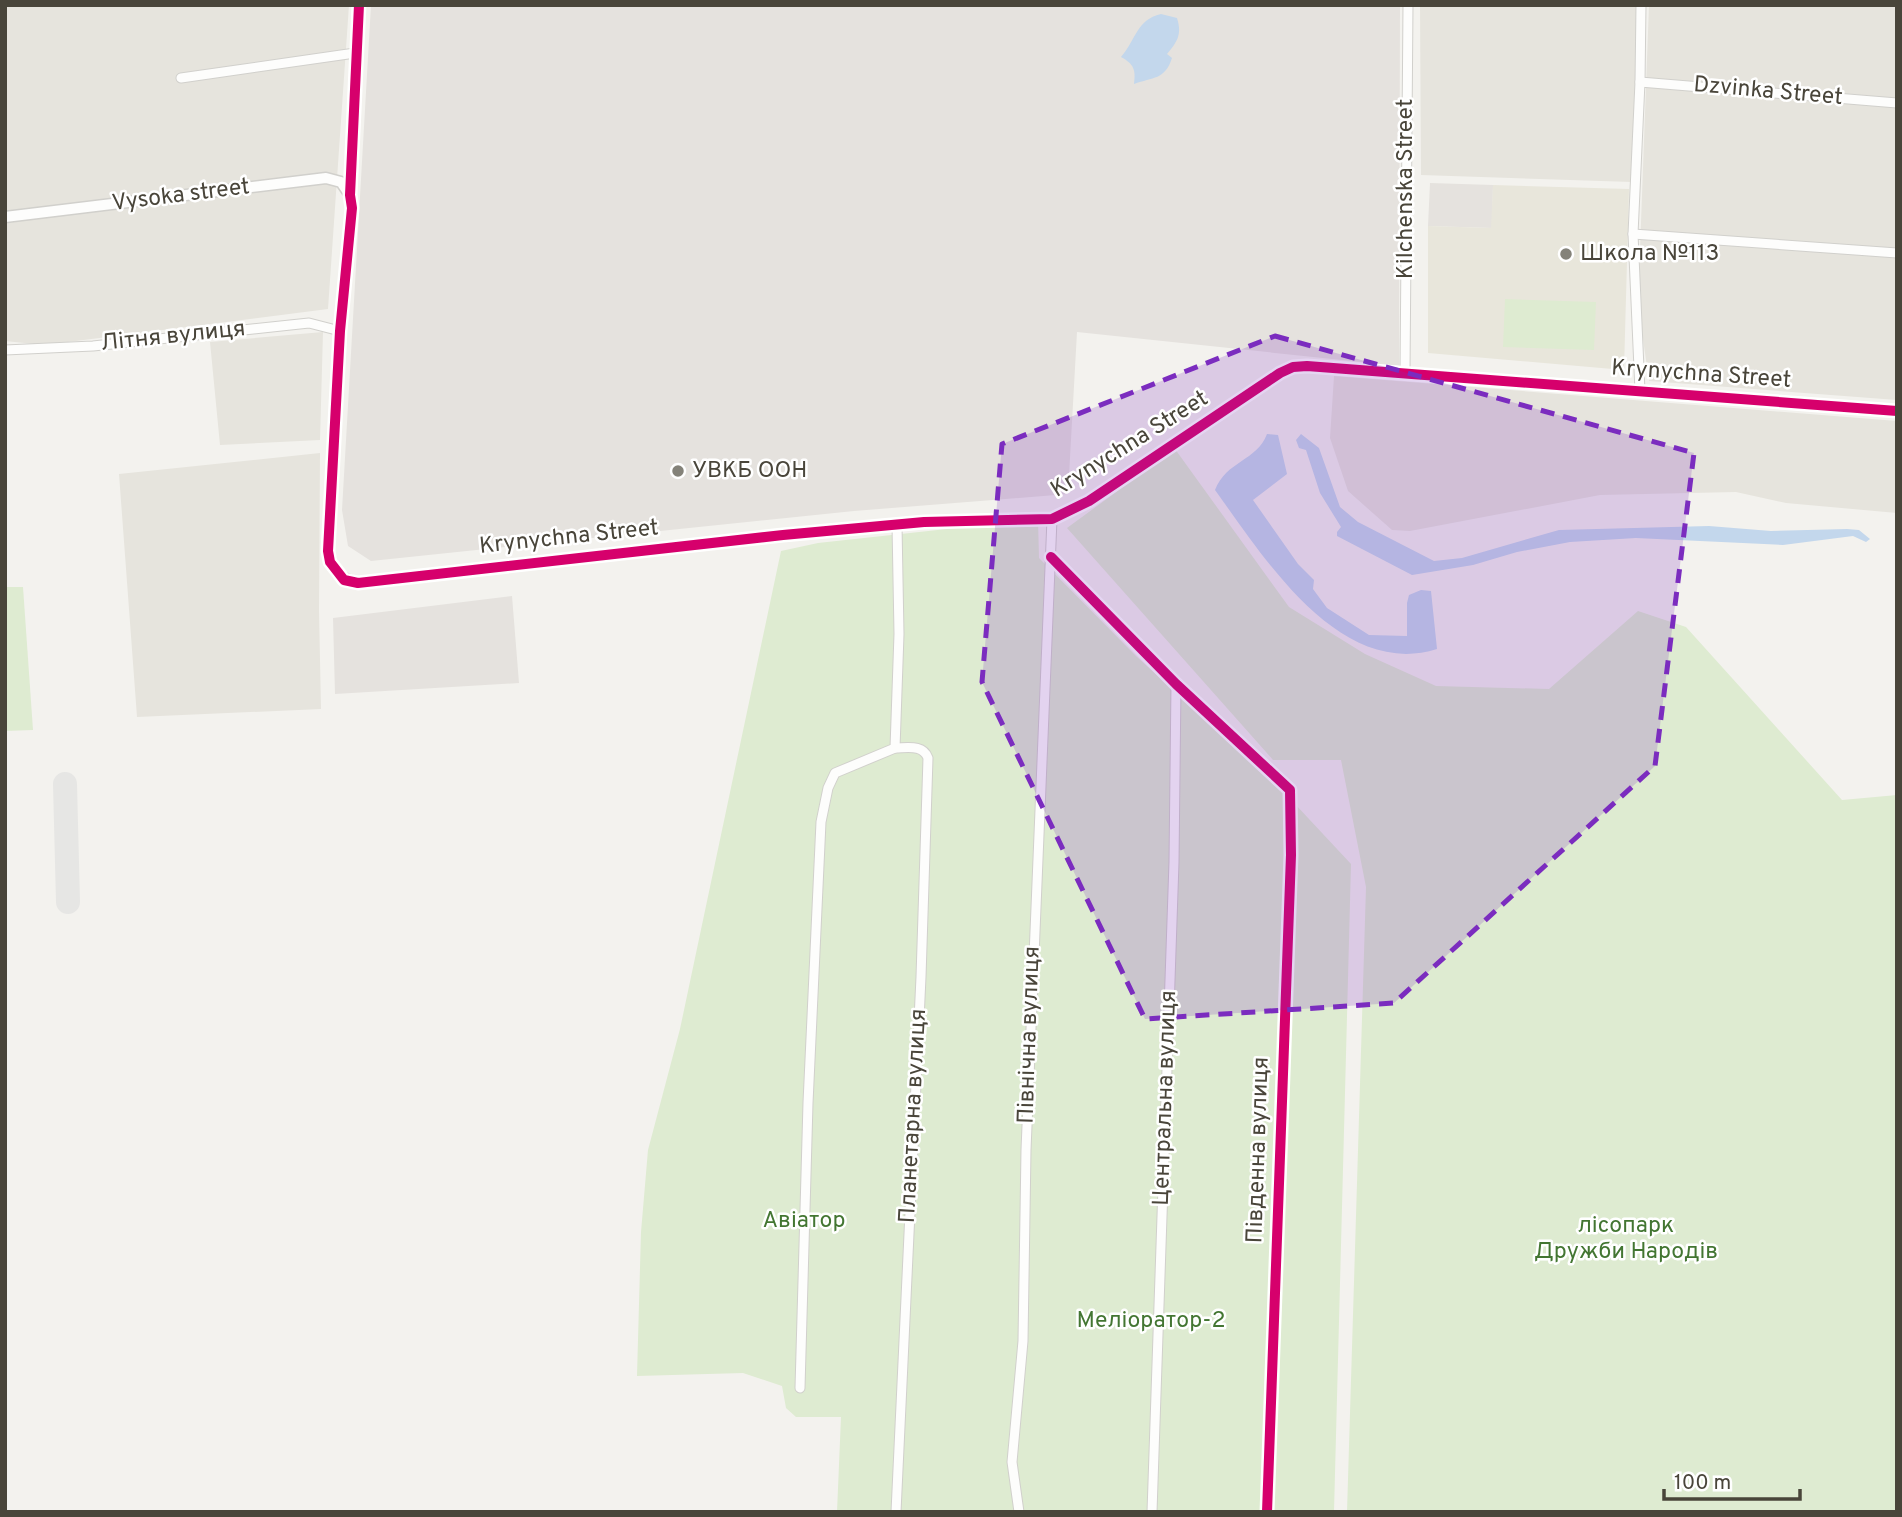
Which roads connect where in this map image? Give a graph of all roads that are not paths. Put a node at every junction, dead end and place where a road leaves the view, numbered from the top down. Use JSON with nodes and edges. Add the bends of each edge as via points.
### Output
{"nodes":[{"id":1,"x":359,"y":5,"type":"edge"},
{"id":2,"x":1408,"y":5,"type":"edge"},
{"id":3,"x":1641,"y":5,"type":"edge"},
{"id":4,"x":355,"y":53,"type":"junction"},
{"id":5,"x":181,"y":78,"type":"dead end"},
{"id":6,"x":1640,"y":82,"type":"junction"},
{"id":7,"x":1897,"y":103,"type":"edge"},
{"id":8,"x":350,"y":195,"type":"junction"},
{"id":9,"x":5,"y":216,"type":"edge"},
{"id":10,"x":1633,"y":234,"type":"junction"},
{"id":11,"x":1897,"y":253,"type":"edge"},
{"id":12,"x":340,"y":331,"type":"junction"},
{"id":13,"x":5,"y":351,"type":"edge"},
{"id":14,"x":1405,"y":373,"type":"junction"},
{"id":15,"x":1640,"y":391,"type":"junction"},
{"id":16,"x":1897,"y":411,"type":"edge"},
{"id":17,"x":1052,"y":519,"type":"junction"},
{"id":18,"x":897,"y":525,"type":"junction"},
{"id":19,"x":1051,"y":557,"type":"junction"},
{"id":20,"x":1176,"y":684,"type":"junction"},
{"id":21,"x":895,"y":748,"type":"junction"},
{"id":22,"x":800,"y":1388,"type":"dead end"},
{"id":23,"x":896,"y":1512,"type":"edge"},
{"id":24,"x":1019,"y":1512,"type":"edge"},
{"id":25,"x":1152,"y":1512,"type":"edge"},
{"id":26,"x":1267,"y":1512,"type":"edge"}],
"edges":[{"from":1,"to":4,"type":"street"},
{"from":2,"to":14,"type":"street","name":"Kilchenska Street"},
{"from":3,"to":6,"type":"street"},
{"from":4,"to":5,"type":"street"},
{"from":4,"to":8,"type":"street"},
{"from":6,"to":7,"type":"street","name":"Dzvinka Street"},
{"from":6,"to":10,"type":"street"},
{"from":8,"to":9,"type":"street","name":"Vysoka street","via":[[341,181],[326,178]]},
{"from":8,"to":12,"type":"street"},
{"from":10,"to":11,"type":"street"},
{"from":10,"to":15,"type":"street"},
{"from":12,"to":13,"type":"street","name":"Літня вулиця","via":[[309,323]]},
{"from":12,"to":18,"type":"street","name":"Krynychna Street","via":[[328,551],[330,562],[344,580],[358,583]]},
{"from":14,"to":15,"type":"street","name":"Krynychna Street"},
{"from":14,"to":17,"type":"street","name":"Krynychna Street","via":[[1293,367],[1089,501]]},
{"from":15,"to":16,"type":"street","name":"Krynychna Street"},
{"from":17,"to":18,"type":"street","name":"Krynychna Street"},
{"from":17,"to":19,"type":"street","name":"Північна вулиця"},
{"from":18,"to":21,"type":"street"},
{"from":19,"to":20,"type":"street"},
{"from":19,"to":24,"type":"street","name":"Північна вулиця","via":[[1026,1150],[1023,1341],[1012,1462]]},
{"from":20,"to":25,"type":"street","name":"Центральна вулиця","via":[[1174,876]]},
{"from":20,"to":26,"type":"street","name":"Південна вулиця","via":[[1290,790]]},
{"from":21,"to":22,"type":"street","via":[[835,773],[821,822]]},
{"from":21,"to":23,"type":"street","name":"Планетарна вулиця","via":[[921,749],[928,758]]}]}
